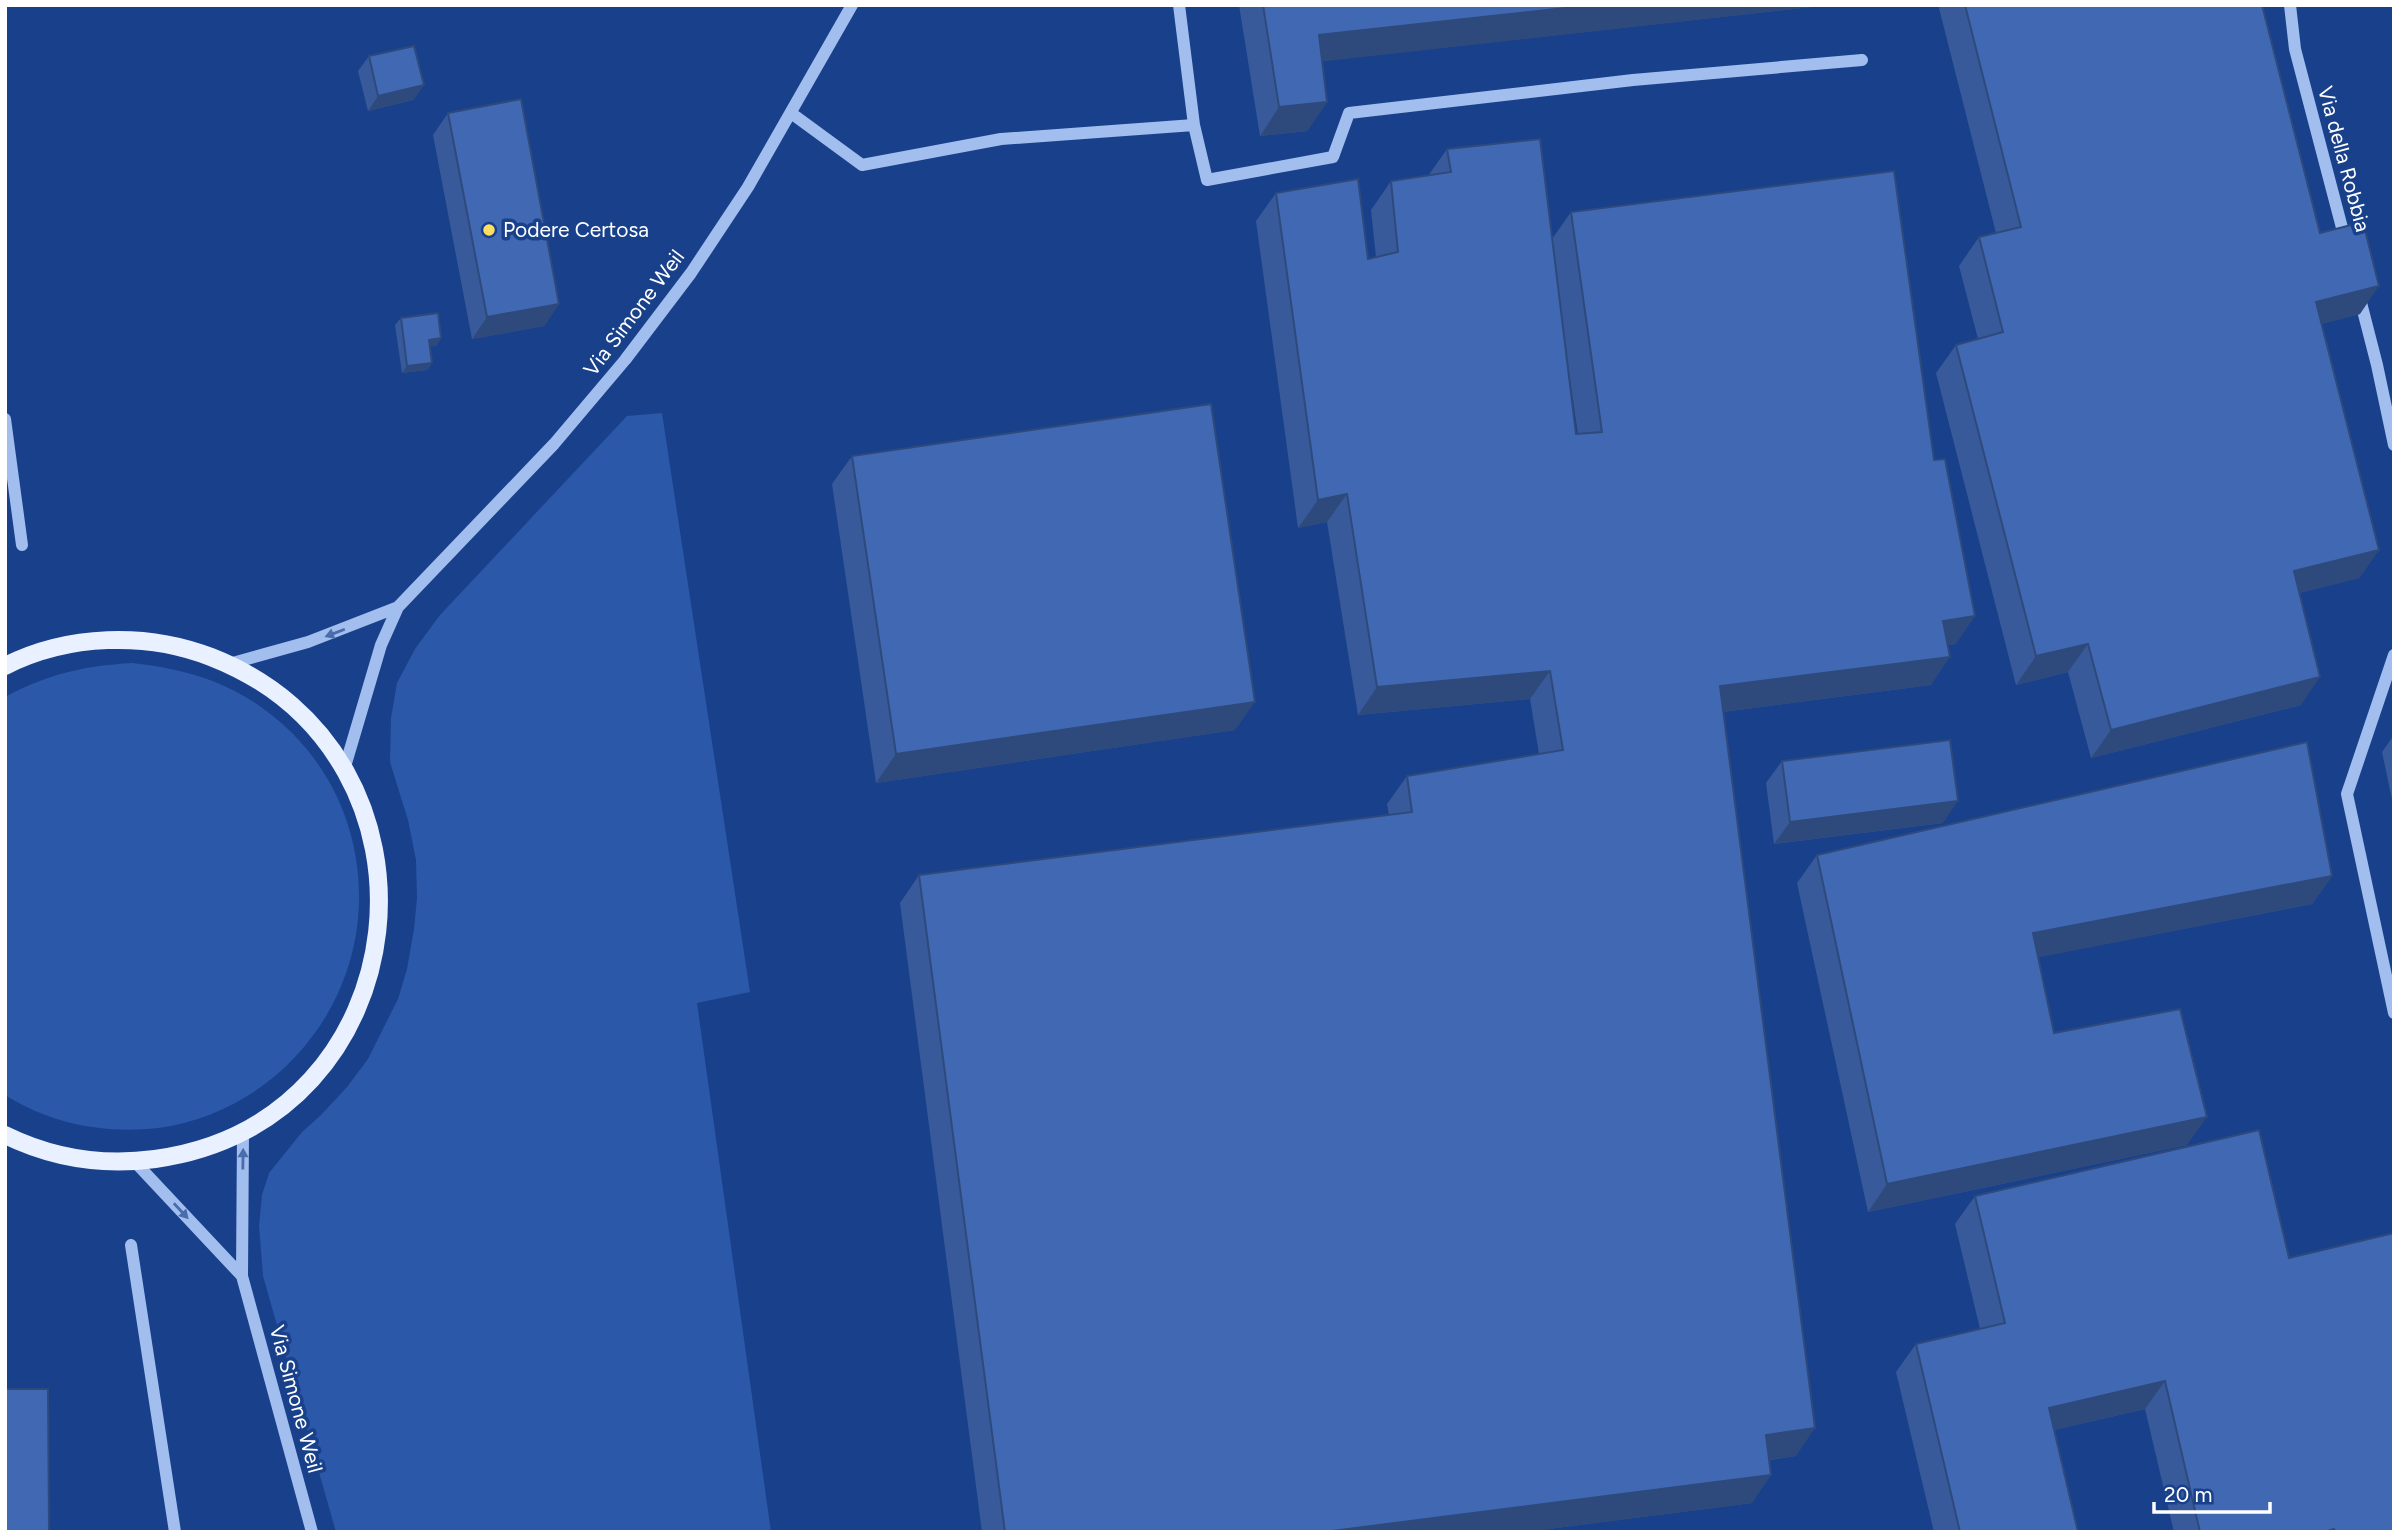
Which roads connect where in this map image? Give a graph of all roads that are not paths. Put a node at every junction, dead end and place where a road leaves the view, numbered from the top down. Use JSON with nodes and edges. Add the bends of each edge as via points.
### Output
{"nodes":[{"id":1,"x":852,"y":5,"type":"edge"},
{"id":2,"x":1179,"y":5,"type":"edge"},
{"id":3,"x":2290,"y":5,"type":"edge"},
{"id":4,"x":1861,"y":61,"type":"dead end"},
{"id":5,"x":791,"y":113,"type":"junction"},
{"id":6,"x":1194,"y":125,"type":"junction"},
{"id":7,"x":2350,"y":260,"type":"edge"},
{"id":8,"x":2357,"y":286,"type":"edge"},
{"id":9,"x":5,"y":419,"type":"edge"},
{"id":10,"x":2394,"y":445,"type":"edge"},
{"id":11,"x":22,"y":545,"type":"dead end"},
{"id":12,"x":398,"y":607,"type":"junction"},
{"id":13,"x":2394,"y":655,"type":"edge"},
{"id":14,"x":9,"y":661,"type":"edge"},
{"id":15,"x":229,"y":664,"type":"junction"},
{"id":16,"x":344,"y":769,"type":"junction"},
{"id":17,"x":2394,"y":1013,"type":"edge"},
{"id":18,"x":243,"y":1131,"type":"junction"},
{"id":19,"x":5,"y":1135,"type":"edge"},
{"id":20,"x":135,"y":1161,"type":"junction"},
{"id":21,"x":131,"y":1245,"type":"dead end"},
{"id":22,"x":242,"y":1276,"type":"junction"},
{"id":23,"x":175,"y":1532,"type":"edge"},
{"id":24,"x":312,"y":1532,"type":"edge"}],
"edges":[{"from":1,"to":5,"type":"street","name":"Via Simone Weil"},
{"from":2,"to":6,"type":"street"},
{"from":3,"to":7,"type":"street","name":"Via della Robbia","via":[[2295,48]]},
{"from":4,"to":6,"type":"street","via":[[1633,80],[1349,113],[1333,157],[1207,180]]},
{"from":5,"to":6,"type":"street","via":[[862,165],[1001,139]]},
{"from":5,"to":12,"type":"street","name":"Via Simone Weil","via":[[691,273],[625,360],[545,454]]},
{"from":8,"to":10,"type":"street"},
{"from":9,"to":11,"type":"street"},
{"from":12,"to":15,"type":"street","name":"Via Simone Weil","one_way":true,"via":[[309,642]]},
{"from":12,"to":16,"type":"street","name":"Via Simone Weil","via":[[381,645]]},
{"from":13,"to":17,"type":"street","via":[[2347,794]]},
{"from":14,"to":15,"type":"main road","via":[[50,648],[123,640],[183,648]]},
{"from":15,"to":16,"type":"main road","via":[[295,708]]},
{"from":16,"to":18,"type":"main road","via":[[373,840],[379,877],[380,916],[365,990],[329,1057],[304,1086]]},
{"from":18,"to":20,"type":"main road","via":[[173,1156]]},
{"from":22,"to":18,"type":"street","name":"Via Simone Weil","one_way":true},
{"from":19,"to":20,"type":"main road","via":[[59,1155]]},
{"from":20,"to":22,"type":"street","name":"Via Simone Weil","one_way":true},
{"from":21,"to":23,"type":"street"},
{"from":22,"to":24,"type":"street","name":"Via Simone Weil"}]}
